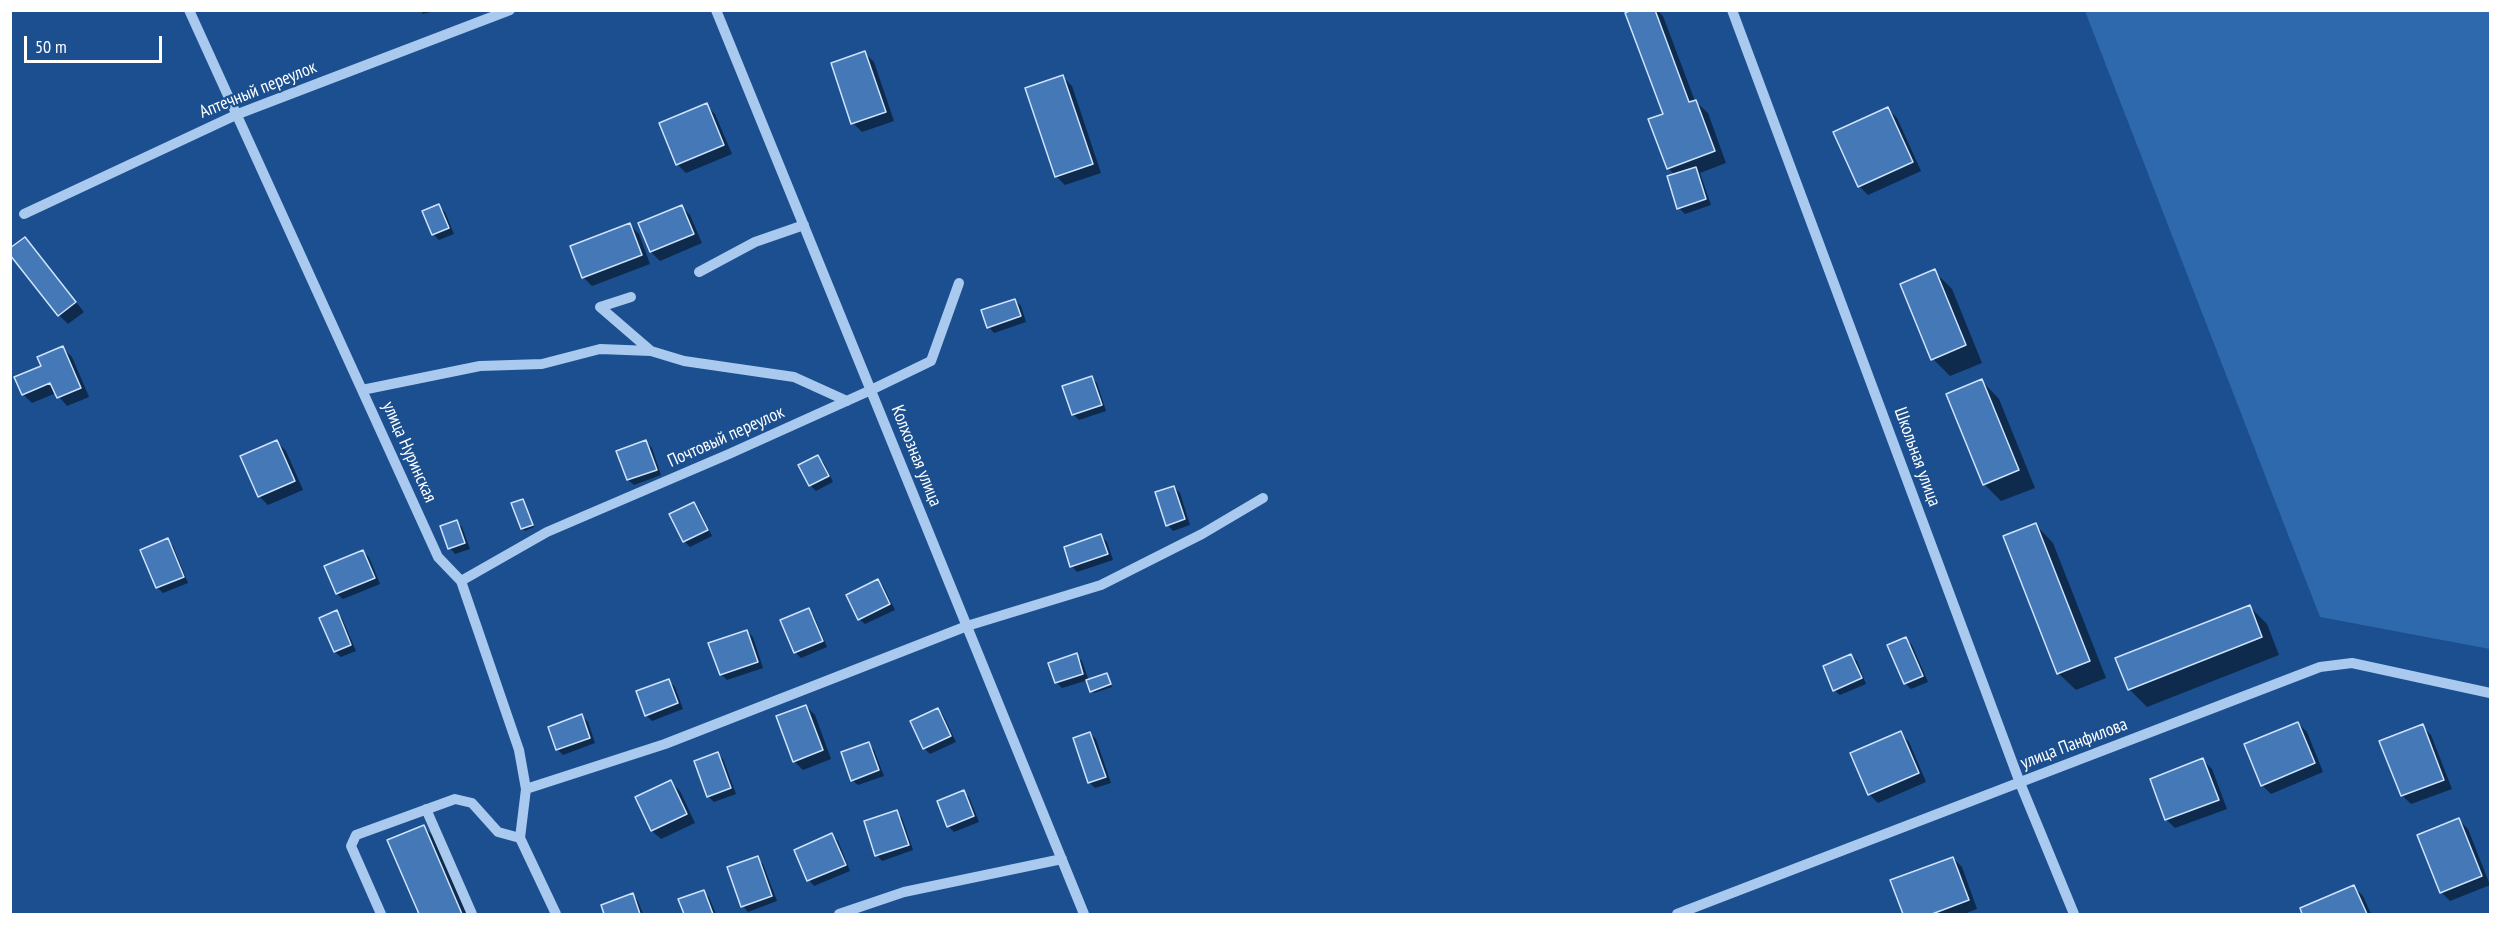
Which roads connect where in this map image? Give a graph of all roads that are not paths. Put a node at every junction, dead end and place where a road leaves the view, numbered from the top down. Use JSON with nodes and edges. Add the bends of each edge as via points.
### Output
{"nodes":[{"id":1,"x":189,"y":10,"type":"edge"},
{"id":2,"x":510,"y":10,"type":"edge"},
{"id":3,"x":716,"y":10,"type":"edge"},
{"id":4,"x":1732,"y":10,"type":"edge"},
{"id":5,"x":238,"y":114,"type":"junction"},
{"id":6,"x":24,"y":214,"type":"dead end"},
{"id":7,"x":804,"y":225,"type":"junction"},
{"id":8,"x":699,"y":272,"type":"dead end"},
{"id":9,"x":959,"y":283,"type":"dead end"},
{"id":10,"x":631,"y":297,"type":"dead end"},
{"id":11,"x":651,"y":351,"type":"junction"},
{"id":12,"x":362,"y":390,"type":"junction"},
{"id":13,"x":871,"y":390,"type":"junction"},
{"id":14,"x":848,"y":401,"type":"junction"},
{"id":15,"x":1263,"y":498,"type":"dead end"},
{"id":16,"x":461,"y":581,"type":"junction"},
{"id":17,"x":967,"y":626,"type":"junction"},
{"id":18,"x":2490,"y":693,"type":"edge"},
{"id":19,"x":2020,"y":783,"type":"junction"},
{"id":20,"x":526,"y":789,"type":"junction"},
{"id":21,"x":426,"y":809,"type":"junction"},
{"id":22,"x":520,"y":838,"type":"junction"},
{"id":23,"x":1062,"y":859,"type":"junction"},
{"id":24,"x":381,"y":915,"type":"edge"},
{"id":25,"x":472,"y":915,"type":"edge"},
{"id":26,"x":556,"y":915,"type":"edge"},
{"id":27,"x":839,"y":915,"type":"edge"},
{"id":28,"x":1084,"y":915,"type":"edge"},
{"id":29,"x":1677,"y":915,"type":"edge"},
{"id":30,"x":2074,"y":915,"type":"edge"}],
"edges":[{"from":1,"to":5,"type":"street","name":"улица Нуринская"},
{"from":2,"to":5,"type":"street","name":"Аптечный переулок"},
{"from":3,"to":7,"type":"street","name":"Колхозная улица"},
{"from":4,"to":19,"type":"street","name":"Школьная улица"},
{"from":5,"to":6,"type":"street","name":"Аптечный переулок"},
{"from":5,"to":12,"type":"street","name":"улица Нуринская"},
{"from":7,"to":8,"type":"street","via":[[755,242]]},
{"from":7,"to":13,"type":"street","name":"Колхозная улица"},
{"from":9,"to":13,"type":"street","name":"Почтовый переулок","via":[[931,361]]},
{"from":10,"to":11,"type":"street","via":[[600,307]]},
{"from":11,"to":12,"type":"street","via":[[600,349],[542,364],[480,366]]},
{"from":11,"to":14,"type":"street","via":[[684,361],[794,377]]},
{"from":12,"to":16,"type":"street","name":"улица Нуринская","via":[[438,557]]},
{"from":13,"to":14,"type":"street","name":"Почтовый переулок"},
{"from":13,"to":17,"type":"street","name":"Колхозная улица"},
{"from":14,"to":16,"type":"street","name":"Почтовый переулок","via":[[547,532]]},
{"from":15,"to":17,"type":"street","via":[[1101,585]]},
{"from":16,"to":20,"type":"street","name":"улица Нуринская","via":[[519,750]]},
{"from":17,"to":20,"type":"street","via":[[665,744]]},
{"from":17,"to":23,"type":"street","name":"Колхозная улица"},
{"from":18,"to":19,"type":"street","name":"улица Панфилова","via":[[2352,663],[2319,668]]},
{"from":19,"to":29,"type":"street","name":"улица Панфилова"},
{"from":19,"to":30,"type":"street","name":"Школьная улица"},
{"from":20,"to":22,"type":"street","name":"улица Нуринская"},
{"from":21,"to":22,"type":"street","via":[[464,800],[472,803],[498,832]]},
{"from":21,"to":24,"type":"street","via":[[356,835],[351,841]]},
{"from":21,"to":25,"type":"street"},
{"from":22,"to":26,"type":"street"},
{"from":23,"to":27,"type":"street","via":[[904,892]]},
{"from":23,"to":28,"type":"street","name":"Колхозная улица"}]}
